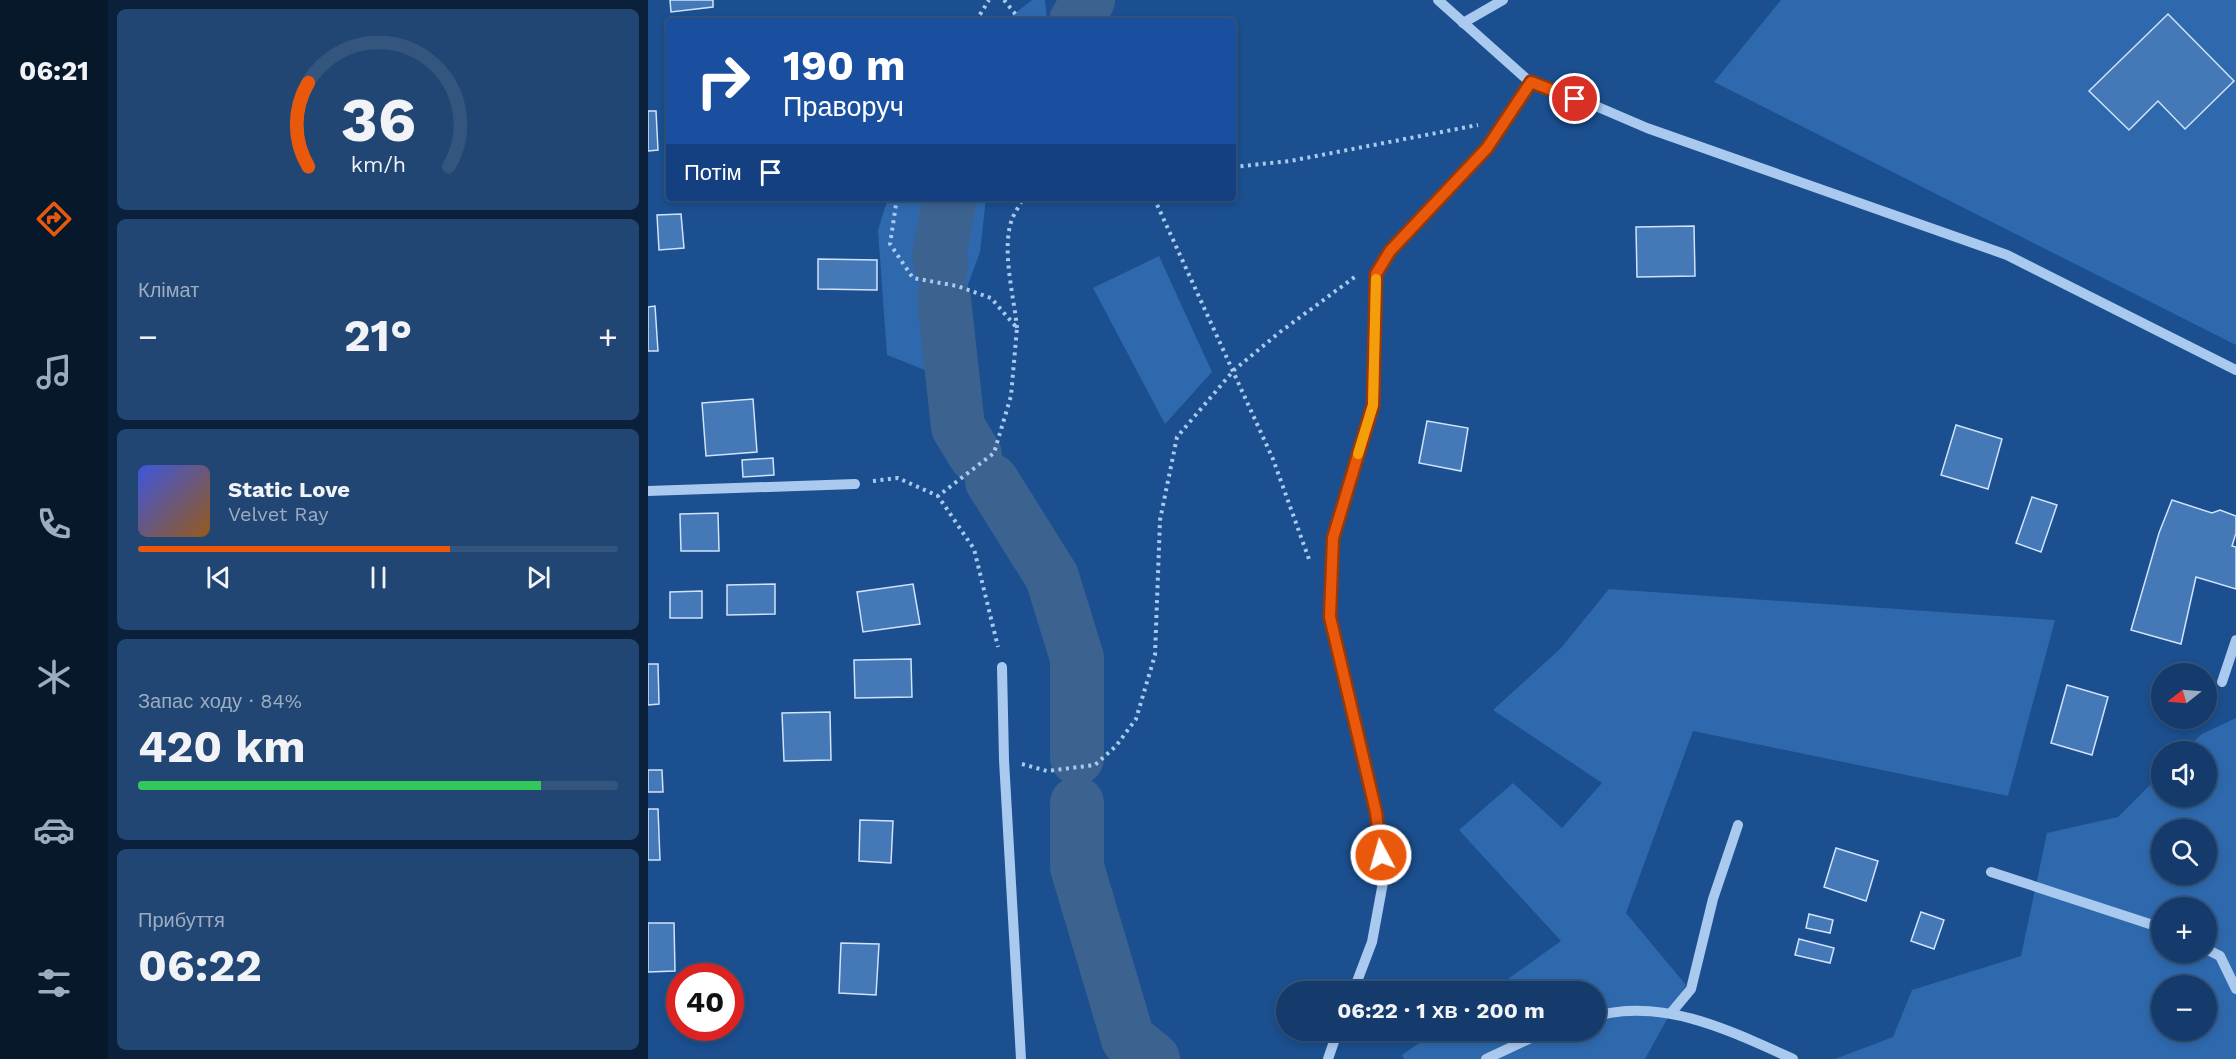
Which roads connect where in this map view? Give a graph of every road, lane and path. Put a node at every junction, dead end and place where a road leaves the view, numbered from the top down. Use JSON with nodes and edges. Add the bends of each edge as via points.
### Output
{"nodes":[{"id":1,"x":989,"y":0,"type":"edge"},
{"id":2,"x":1004,"y":0,"type":"edge"},
{"id":3,"x":1438,"y":0,"type":"edge"},
{"id":4,"x":1503,"y":0,"type":"edge"},
{"id":5,"x":978,"y":18,"type":"edge"},
{"id":6,"x":1019,"y":18,"type":"edge"},
{"id":7,"x":1463,"y":23,"type":"junction"},
{"id":8,"x":1531,"y":82,"type":"junction"},
{"id":9,"x":1506,"y":120,"type":"junction"},
{"id":10,"x":1236,"y":167,"type":"edge"},
{"id":11,"x":897,"y":201,"type":"edge"},
{"id":12,"x":1021,"y":201,"type":"edge"},
{"id":13,"x":1155,"y":201,"type":"edge"},
{"id":14,"x":1390,"y":251,"type":"junction"},
{"id":15,"x":1017,"y":328,"type":"junction"},
{"id":16,"x":1234,"y":370,"type":"junction"},
{"id":17,"x":2236,"y":370,"type":"edge"},
{"id":18,"x":855,"y":484,"type":"joint"},
{"id":19,"x":648,"y":491,"type":"edge"},
{"id":20,"x":938,"y":496,"type":"junction"},
{"id":21,"x":1314,"y":572,"type":"dead end"},
{"id":22,"x":2236,"y":640,"type":"edge"},
{"id":23,"x":1002,"y":667,"type":"joint"},
{"id":24,"x":2222,"y":682,"type":"dead end"},
{"id":25,"x":1004,"y":760,"type":"junction"},
{"id":26,"x":1738,"y":825,"type":"dead end"},
{"id":27,"x":1991,"y":872,"type":"dead end"},
{"id":28,"x":2151,"y":924,"type":"edge"},
{"id":29,"x":2217,"y":955,"type":"edge"},
{"id":30,"x":1357,"y":981,"type":"edge"},
{"id":31,"x":2236,"y":989,"type":"edge"},
{"id":32,"x":1606,"y":1013,"type":"edge"},
{"id":33,"x":1671,"y":1013,"type":"junction"},
{"id":34,"x":1334,"y":1041,"type":"edge"},
{"id":35,"x":1524,"y":1041,"type":"edge"},
{"id":36,"x":1021,"y":1059,"type":"edge"},
{"id":37,"x":1328,"y":1059,"type":"edge"},
{"id":38,"x":1486,"y":1059,"type":"edge"},
{"id":39,"x":1793,"y":1059,"type":"edge"}],
"edges":[{"from":1,"to":5,"type":"path"},
{"from":2,"to":6,"type":"path"},
{"from":3,"to":7,"type":"street"},
{"from":4,"to":7,"type":"street"},
{"from":7,"to":8,"type":"street"},
{"from":8,"to":9,"type":"street"},
{"from":8,"to":17,"type":"street","via":[[1647,128],[2007,255]]},
{"from":9,"to":10,"type":"path"},
{"from":9,"to":14,"type":"street","via":[[1487,148]]},
{"from":11,"to":15,"type":"path","via":[[890,244],[914,278],[992,298]]},
{"from":12,"to":15,"type":"path","via":[[1009,236]]},
{"from":13,"to":16,"type":"path"},
{"from":14,"to":16,"type":"path"},
{"from":14,"to":30,"type":"street","via":[[1376,274],[1373,405],[1333,538],[1330,617],[1376,812],[1384,877],[1372,942]]},
{"from":15,"to":20,"type":"path","via":[[1011,396],[994,453]]},
{"from":16,"to":21,"type":"path","via":[[1274,459]]},
{"from":16,"to":25,"type":"path","via":[[1177,438],[1160,520],[1155,655],[1136,719],[1116,746],[1095,765],[1047,771]]},
{"from":18,"to":19,"type":"street"},
{"from":18,"to":20,"type":"path","via":[[898,478]]},
{"from":20,"to":23,"type":"path","via":[[974,549]]},
{"from":22,"to":24,"type":"street"},
{"from":23,"to":25,"type":"street"},
{"from":25,"to":36,"type":"street"},
{"from":26,"to":33,"type":"street","via":[[1713,899],[1691,989]]},
{"from":27,"to":28,"type":"street"},
{"from":29,"to":31,"type":"street"},
{"from":32,"to":33,"type":"street"},
{"from":33,"to":39,"type":"street","via":[[1730,1031]]},
{"from":34,"to":37,"type":"street"},
{"from":35,"to":38,"type":"street"}]}
